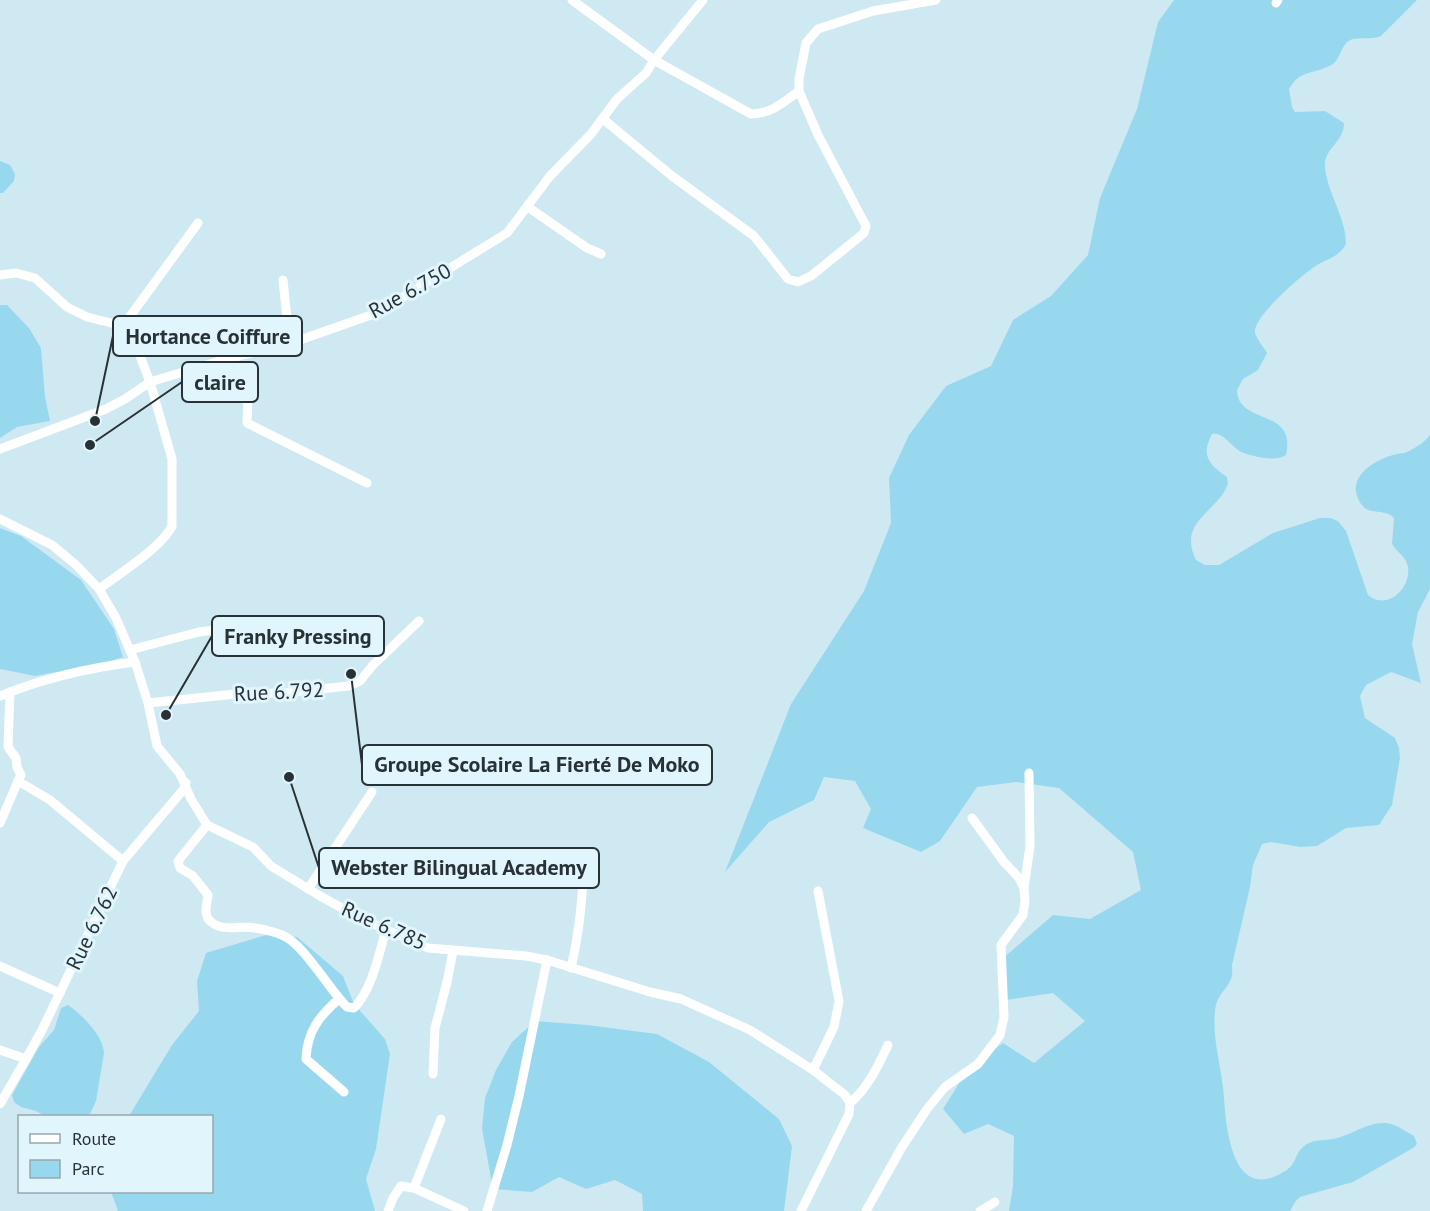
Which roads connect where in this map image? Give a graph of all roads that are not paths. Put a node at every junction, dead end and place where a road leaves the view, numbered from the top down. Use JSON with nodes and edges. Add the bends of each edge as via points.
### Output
{"nodes":[{"id":1,"x":572,"y":0,"type":"edge"},
{"id":2,"x":703,"y":0,"type":"edge"},
{"id":3,"x":936,"y":0,"type":"edge"},
{"id":4,"x":654,"y":60,"type":"junction"},
{"id":5,"x":799,"y":91,"type":"junction"},
{"id":6,"x":603,"y":120,"type":"junction"},
{"id":7,"x":528,"y":207,"type":"junction"},
{"id":8,"x":198,"y":223,"type":"dead end"},
{"id":9,"x":601,"y":254,"type":"dead end"},
{"id":10,"x":0,"y":274,"type":"edge"},
{"id":11,"x":283,"y":280,"type":"dead end"},
{"id":12,"x":123,"y":326,"type":"junction"},
{"id":13,"x":283,"y":346,"type":"junction"},
{"id":14,"x":233,"y":357,"type":"junction"},
{"id":15,"x":150,"y":382,"type":"junction"},
{"id":16,"x":0,"y":449,"type":"edge"},
{"id":17,"x":367,"y":483,"type":"dead end"},
{"id":18,"x":0,"y":519,"type":"edge"},
{"id":19,"x":99,"y":589,"type":"junction"},
{"id":20,"x":419,"y":621,"type":"dead end"},
{"id":21,"x":306,"y":635,"type":"dead end"},
{"id":22,"x":130,"y":650,"type":"junction"},
{"id":23,"x":135,"y":662,"type":"junction"},
{"id":24,"x":10,"y":692,"type":"junction"},
{"id":25,"x":0,"y":696,"type":"edge"},
{"id":26,"x":148,"y":703,"type":"junction"},
{"id":27,"x":1029,"y":772,"type":"dead end"},
{"id":28,"x":18,"y":781,"type":"junction"},
{"id":29,"x":186,"y":783,"type":"junction"},
{"id":30,"x":372,"y":792,"type":"dead end"},
{"id":31,"x":972,"y":818,"type":"dead end"},
{"id":32,"x":0,"y":823,"type":"edge"},
{"id":33,"x":207,"y":825,"type":"junction"},
{"id":34,"x":584,"y":857,"type":"dead end"},
{"id":35,"x":123,"y":861,"type":"junction"},
{"id":36,"x":1024,"y":888,"type":"junction"},
{"id":37,"x":308,"y":889,"type":"junction"},
{"id":38,"x":818,"y":891,"type":"dead end"},
{"id":39,"x":386,"y":930,"type":"junction"},
{"id":40,"x":453,"y":951,"type":"junction"},
{"id":41,"x":547,"y":960,"type":"junction"},
{"id":42,"x":0,"y":966,"type":"edge"},
{"id":43,"x":572,"y":968,"type":"junction"},
{"id":44,"x":60,"y":993,"type":"junction"},
{"id":45,"x":339,"y":999,"type":"junction"},
{"id":46,"x":888,"y":1045,"type":"dead end"},
{"id":47,"x":0,"y":1050,"type":"edge"},
{"id":48,"x":26,"y":1059,"type":"junction"},
{"id":49,"x":813,"y":1070,"type":"junction"},
{"id":50,"x":433,"y":1074,"type":"dead end"},
{"id":51,"x":344,"y":1092,"type":"dead end"},
{"id":52,"x":850,"y":1103,"type":"junction"},
{"id":53,"x":0,"y":1104,"type":"edge"},
{"id":54,"x":441,"y":1119,"type":"dead end"},
{"id":55,"x":414,"y":1188,"type":"junction"},
{"id":56,"x":995,"y":1202,"type":"dead end"},
{"id":57,"x":388,"y":1211,"type":"edge"},
{"id":58,"x":464,"y":1211,"type":"edge"},
{"id":59,"x":486,"y":1211,"type":"edge"},
{"id":60,"x":801,"y":1211,"type":"edge"},
{"id":61,"x":866,"y":1211,"type":"edge"},
{"id":62,"x":980,"y":1211,"type":"edge"}],
"edges":[{"from":1,"to":4,"type":"street"},
{"from":2,"to":4,"type":"street","name":"Rue 6.750"},
{"from":3,"to":5,"type":"street","via":[[873,11],[818,29],[806,43]]},
{"from":4,"to":5,"type":"street","via":[[751,114],[763,114]]},
{"from":4,"to":6,"type":"street","name":"Rue 6.750"},
{"from":5,"to":6,"type":"street","via":[[866,226],[864,232],[811,276],[798,282],[788,279],[754,236]]},
{"from":6,"to":7,"type":"street","name":"Rue 6.750","via":[[550,176]]},
{"from":7,"to":9,"type":"street","via":[[586,248]]},
{"from":7,"to":13,"type":"street","name":"Rue 6.750","via":[[507,233],[385,308]]},
{"from":8,"to":12,"type":"street"},
{"from":10,"to":12,"type":"street","via":[[35,278],[67,307],[87,317]]},
{"from":11,"to":13,"type":"street","via":[[287,319]]},
{"from":12,"to":15,"type":"street","via":[[135,343]]},
{"from":13,"to":14,"type":"street","name":"Rue 6.750"},
{"from":14,"to":15,"type":"street","name":"Rue 6.750"},
{"from":14,"to":17,"type":"street","via":[[248,393],[247,423]]},
{"from":15,"to":16,"type":"street","name":"Rue 6.750","via":[[106,409]]},
{"from":15,"to":19,"type":"street","via":[[172,459],[172,526],[157,544]]},
{"from":18,"to":19,"type":"street","name":"Rue 6.785","via":[[52,545]]},
{"from":19,"to":22,"type":"street","name":"Rue 6.785"},
{"from":20,"to":26,"type":"street","name":"Rue 6.792","via":[[360,681],[348,686]]},
{"from":21,"to":22,"type":"street","via":[[238,627],[199,632]]},
{"from":22,"to":23,"type":"street","name":"Rue 6.785"},
{"from":23,"to":24,"type":"street","via":[[87,668],[35,681]]},
{"from":23,"to":26,"type":"street","name":"Rue 6.785"},
{"from":24,"to":25,"type":"street"},
{"from":24,"to":28,"type":"street","via":[[8,747],[16,758],[21,775]]},
{"from":26,"to":29,"type":"street","name":"Rue 6.785","via":[[157,746]]},
{"from":27,"to":36,"type":"street","via":[[1030,846]]},
{"from":28,"to":32,"type":"street"},
{"from":28,"to":35,"type":"street","via":[[50,800]]},
{"from":29,"to":33,"type":"street","name":"Rue 6.785"},
{"from":29,"to":35,"type":"street","name":"Rue 6.762"},
{"from":30,"to":37,"type":"street"},
{"from":31,"to":36,"type":"street"},
{"from":33,"to":37,"type":"street","name":"Rue 6.785","via":[[252,847],[272,867]]},
{"from":33,"to":45,"type":"street","via":[[178,861],[180,868],[193,876],[208,895],[205,912],[209,920],[219,927],[254,927],[284,935],[302,949]]},
{"from":34,"to":43,"type":"street","via":[[583,906]]},
{"from":35,"to":44,"type":"street","name":"Rue 6.762"},
{"from":36,"to":61,"type":"street","via":[[1023,915],[1001,945],[1004,1017],[1000,1035],[978,1064],[945,1087],[927,1109]]},
{"from":37,"to":39,"type":"street","name":"Rue 6.785"},
{"from":38,"to":49,"type":"street","via":[[839,1001],[834,1027]]},
{"from":39,"to":40,"type":"street","name":"Rue 6.785","via":[[428,948]]},
{"from":39,"to":45,"type":"street","via":[[360,1001],[354,1008]]},
{"from":40,"to":41,"type":"street","name":"Rue 6.785"},
{"from":40,"to":50,"type":"street","via":[[435,1028]]},
{"from":41,"to":43,"type":"street","name":"Rue 6.785"},
{"from":41,"to":59,"type":"street","via":[[514,1115]]},
{"from":42,"to":44,"type":"street"},
{"from":43,"to":49,"type":"street","name":"Rue 6.785","via":[[681,999],[750,1030]]},
{"from":44,"to":48,"type":"street","name":"Rue 6.762"},
{"from":45,"to":51,"type":"street","via":[[312,1030],[306,1059]]},
{"from":46,"to":52,"type":"street","via":[[879,1065]]},
{"from":47,"to":48,"type":"street"},
{"from":48,"to":53,"type":"street","name":"Rue 6.762"},
{"from":49,"to":52,"type":"street","name":"Rue 6.785"},
{"from":52,"to":60,"type":"street","via":[[849,1113]]},
{"from":54,"to":55,"type":"street"},
{"from":55,"to":57,"type":"street","via":[[401,1186]]},
{"from":55,"to":58,"type":"street"},
{"from":56,"to":62,"type":"street"}]}
